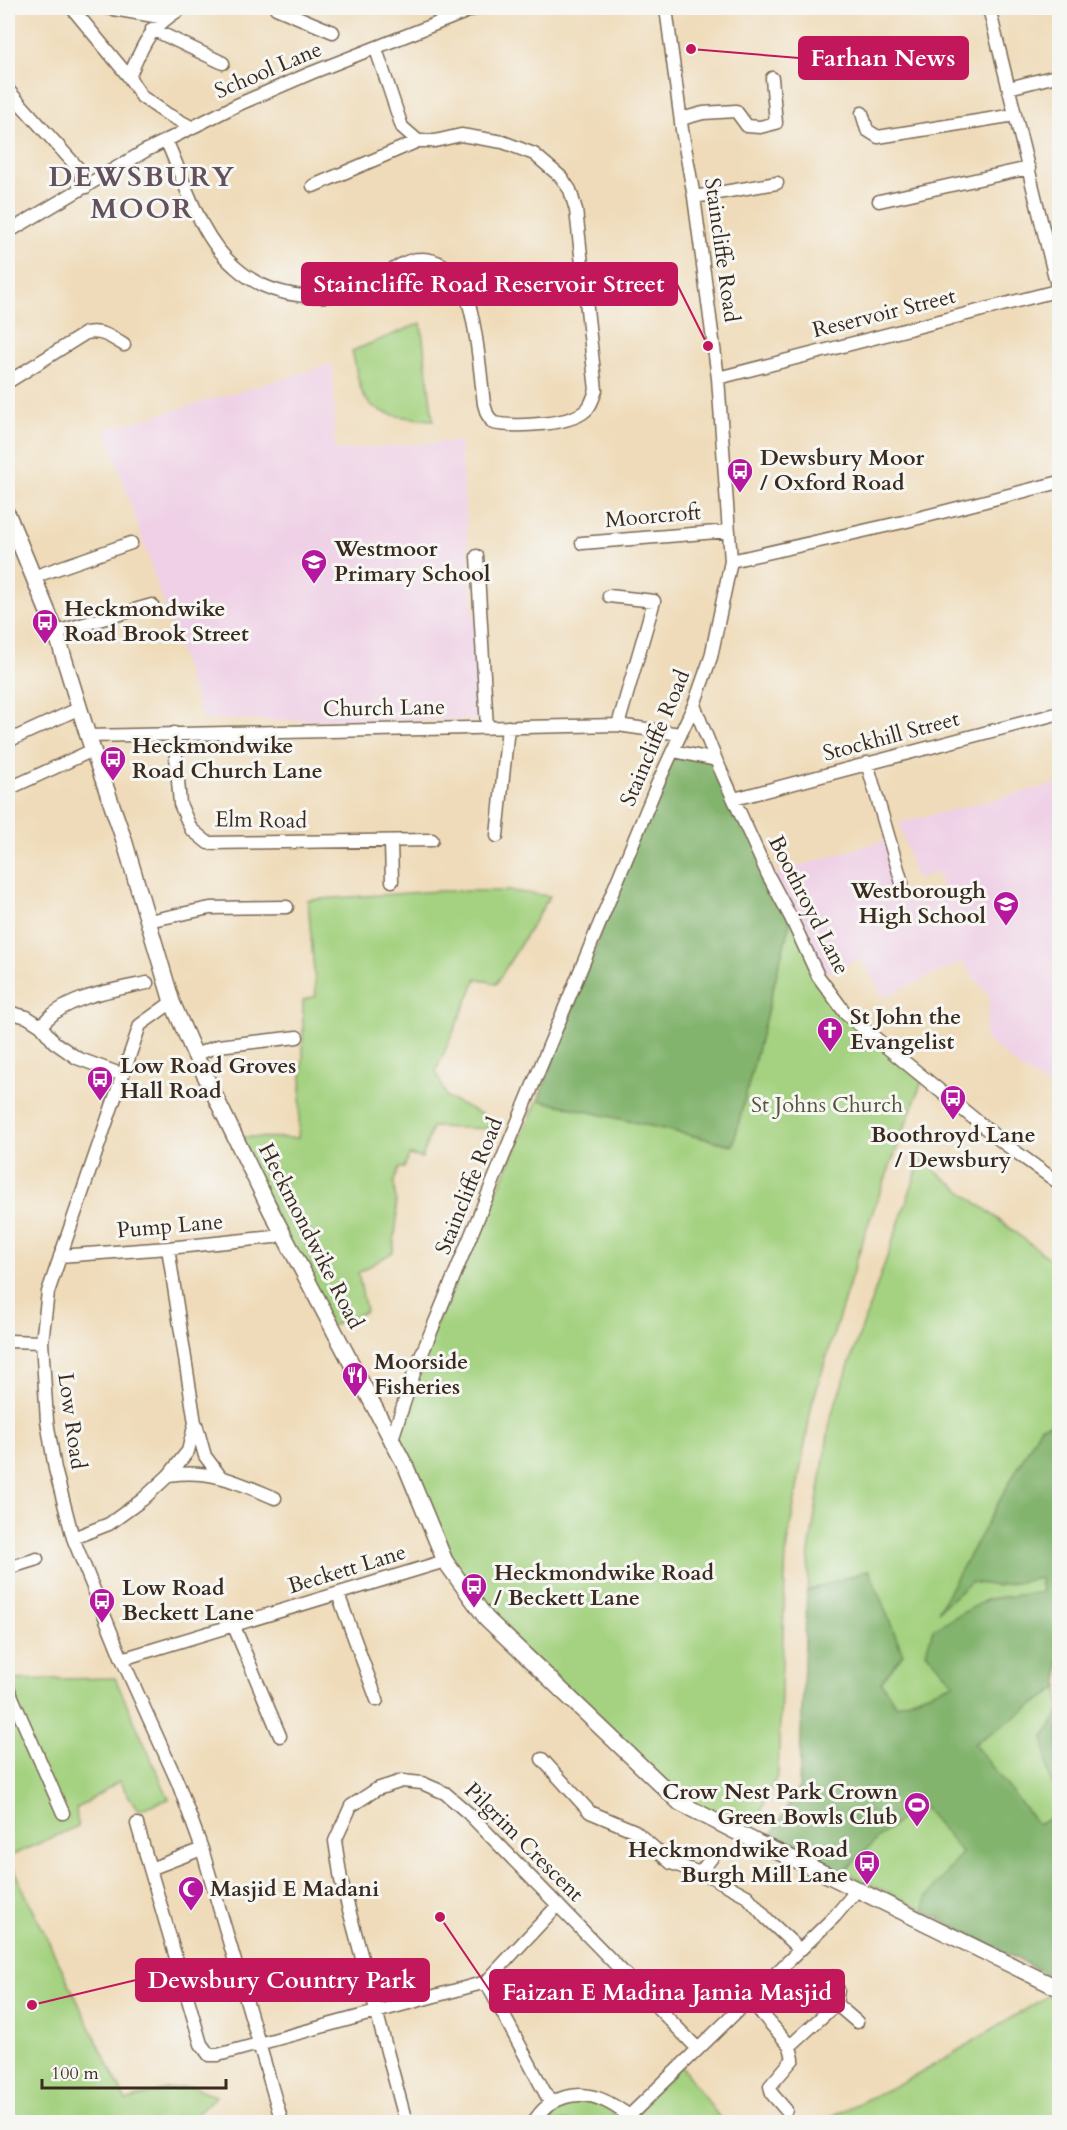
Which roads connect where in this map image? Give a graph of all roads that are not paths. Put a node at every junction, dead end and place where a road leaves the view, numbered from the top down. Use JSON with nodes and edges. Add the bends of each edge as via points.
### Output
{"nodes":[{"id":1,"x":72,"y":8,"type":"edge"},
{"id":2,"x":108,"y":8,"type":"edge"},
{"id":3,"x":182,"y":8,"type":"edge"},
{"id":4,"x":276,"y":8,"type":"edge"},
{"id":5,"x":476,"y":8,"type":"edge"},
{"id":6,"x":666,"y":8,"type":"edge"},
{"id":7,"x":989,"y":8,"type":"edge"},
{"id":8,"x":165,"y":18,"type":"junction"},
{"id":9,"x":152,"y":29,"type":"junction"},
{"id":10,"x":333,"y":32,"type":"dead end"},
{"id":11,"x":376,"y":49,"type":"junction"},
{"id":12,"x":223,"y":63,"type":"dead end"},
{"id":13,"x":1059,"y":75,"type":"edge"},
{"id":14,"x":129,"y":77,"type":"junction"},
{"id":15,"x":772,"y":78,"type":"dead end"},
{"id":16,"x":1009,"y":88,"type":"junction"},
{"id":17,"x":8,"y":90,"type":"edge"},
{"id":18,"x":862,"y":113,"type":"dead end"},
{"id":19,"x":1016,"y":115,"type":"junction"},
{"id":20,"x":681,"y":119,"type":"junction"},
{"id":21,"x":193,"y":128,"type":"junction"},
{"id":22,"x":166,"y":140,"type":"junction"},
{"id":23,"x":418,"y":141,"type":"junction"},
{"id":24,"x":1029,"y":168,"type":"junction"},
{"id":25,"x":777,"y":183,"type":"dead end"},
{"id":26,"x":313,"y":186,"type":"dead end"},
{"id":27,"x":86,"y":187,"type":"junction"},
{"id":28,"x":694,"y":197,"type":"junction"},
{"id":29,"x":879,"y":201,"type":"dead end"},
{"id":30,"x":9,"y":228,"type":"edge"},
{"id":31,"x":1059,"y":290,"type":"edge"},
{"id":32,"x":124,"y":345,"type":"dead end"},
{"id":33,"x":718,"y":378,"type":"junction"},
{"id":34,"x":8,"y":382,"type":"edge"},
{"id":35,"x":1059,"y":482,"type":"edge"},
{"id":36,"x":8,"y":515,"type":"edge"},
{"id":37,"x":729,"y":531,"type":"junction"},
{"id":38,"x":131,"y":543,"type":"dead end"},
{"id":39,"x":582,"y":543,"type":"dead end"},
{"id":40,"x":477,"y":556,"type":"dead end"},
{"id":41,"x":731,"y":561,"type":"junction"},
{"id":42,"x":33,"y":577,"type":"junction"},
{"id":43,"x":609,"y":596,"type":"dead end"},
{"id":44,"x":152,"y":605,"type":"dead end"},
{"id":45,"x":56,"y":632,"type":"junction"},
{"id":46,"x":694,"y":705,"type":"junction"},
{"id":47,"x":80,"y":708,"type":"junction"},
{"id":48,"x":1059,"y":714,"type":"edge"},
{"id":49,"x":618,"y":725,"type":"junction"},
{"id":50,"x":508,"y":727,"type":"junction"},
{"id":51,"x":488,"y":728,"type":"junction"},
{"id":52,"x":174,"y":733,"type":"junction"},
{"id":53,"x":680,"y":734,"type":"junction"},
{"id":54,"x":8,"y":741,"type":"edge"},
{"id":55,"x":90,"y":743,"type":"junction"},
{"id":56,"x":674,"y":751,"type":"junction"},
{"id":57,"x":716,"y":760,"type":"junction"},
{"id":58,"x":867,"y":763,"type":"junction"},
{"id":59,"x":10,"y":788,"type":"dead end"},
{"id":60,"x":734,"y":799,"type":"junction"},
{"id":61,"x":497,"y":836,"type":"dead end"},
{"id":62,"x":432,"y":840,"type":"dead end"},
{"id":63,"x":391,"y":842,"type":"junction"},
{"id":64,"x":392,"y":881,"type":"dead end"},
{"id":65,"x":902,"y":883,"type":"dead end"},
{"id":66,"x":287,"y":907,"type":"dead end"},
{"id":67,"x":148,"y":921,"type":"junction"},
{"id":68,"x":147,"y":983,"type":"dead end"},
{"id":69,"x":172,"y":1002,"type":"junction"},
{"id":70,"x":8,"y":1012,"type":"edge"},
{"id":71,"x":41,"y":1026,"type":"junction"},
{"id":72,"x":297,"y":1037,"type":"dead end"},
{"id":73,"x":195,"y":1055,"type":"junction"},
{"id":74,"x":123,"y":1075,"type":"junction"},
{"id":75,"x":1059,"y":1184,"type":"edge"},
{"id":76,"x":282,"y":1233,"type":"junction"},
{"id":77,"x":168,"y":1248,"type":"junction"},
{"id":78,"x":60,"y":1256,"type":"junction"},
{"id":79,"x":8,"y":1341,"type":"edge"},
{"id":80,"x":42,"y":1342,"type":"junction"},
{"id":81,"x":195,"y":1423,"type":"junction"},
{"id":82,"x":391,"y":1442,"type":"junction"},
{"id":83,"x":170,"y":1475,"type":"junction"},
{"id":84,"x":220,"y":1476,"type":"junction"},
{"id":85,"x":275,"y":1498,"type":"dead end"},
{"id":86,"x":73,"y":1538,"type":"junction"},
{"id":87,"x":37,"y":1559,"type":"dead end"},
{"id":88,"x":446,"y":1561,"type":"junction"},
{"id":89,"x":8,"y":1568,"type":"edge"},
{"id":90,"x":338,"y":1594,"type":"junction"},
{"id":91,"x":233,"y":1624,"type":"junction"},
{"id":92,"x":122,"y":1659,"type":"junction"},
{"id":93,"x":8,"y":1688,"type":"edge"},
{"id":94,"x":377,"y":1700,"type":"dead end"},
{"id":95,"x":280,"y":1736,"type":"dead end"},
{"id":96,"x":542,"y":1759,"type":"dead end"},
{"id":97,"x":63,"y":1813,"type":"dead end"},
{"id":98,"x":137,"y":1824,"type":"dead end"},
{"id":99,"x":202,"y":1849,"type":"junction"},
{"id":100,"x":713,"y":1856,"type":"dead end"},
{"id":101,"x":150,"y":1869,"type":"junction"},
{"id":102,"x":700,"y":1874,"type":"junction"},
{"id":103,"x":857,"y":1890,"type":"junction"},
{"id":104,"x":558,"y":1905,"type":"junction"},
{"id":105,"x":800,"y":1950,"type":"junction"},
{"id":106,"x":833,"y":1977,"type":"dead end"},
{"id":107,"x":486,"y":1982,"type":"junction"},
{"id":108,"x":1059,"y":1989,"type":"edge"},
{"id":109,"x":750,"y":2000,"type":"junction"},
{"id":110,"x":836,"y":2004,"type":"junction"},
{"id":111,"x":376,"y":2012,"type":"junction"},
{"id":112,"x":857,"y":2022,"type":"dead end"},
{"id":113,"x":259,"y":2043,"type":"junction"},
{"id":114,"x":790,"y":2046,"type":"junction"},
{"id":115,"x":698,"y":2049,"type":"junction"},
{"id":116,"x":550,"y":2102,"type":"junction"},
{"id":117,"x":786,"y":2110,"type":"dead end"},
{"id":118,"x":626,"y":2119,"type":"edge"},
{"id":119,"x":282,"y":2122,"type":"edge"},
{"id":120,"x":406,"y":2122,"type":"edge"},
{"id":121,"x":534,"y":2122,"type":"edge"}],
"edges":[{"from":1,"to":14,"type":"street"},
{"from":2,"to":8,"type":"street"},
{"from":3,"to":8,"type":"street"},
{"from":4,"to":10,"type":"street"},
{"from":5,"to":11,"type":"street","name":"School Lane"},
{"from":6,"to":20,"type":"street","name":"Staincliffe Road"},
{"from":7,"to":16,"type":"street"},
{"from":8,"to":9,"type":"street"},
{"from":9,"to":12,"type":"street"},
{"from":9,"to":14,"type":"street"},
{"from":11,"to":21,"type":"street","name":"School Lane","via":[[301,77]]},
{"from":11,"to":23,"type":"street","via":[[402,127]]},
{"from":13,"to":16,"type":"street"},
{"from":14,"to":21,"type":"street","via":[[142,97]]},
{"from":15,"to":20,"type":"street","via":[[776,123],[747,126],[736,111]]},
{"from":16,"to":19,"type":"street"},
{"from":17,"to":27,"type":"street","via":[[78,168]]},
{"from":18,"to":19,"type":"street","via":[[867,130],[878,137]]},
{"from":19,"to":24,"type":"street"},
{"from":20,"to":28,"type":"street","name":"Staincliffe Road"},
{"from":21,"to":22,"type":"street","name":"School Lane"},
{"from":22,"to":23,"type":"street","via":[[213,243],[235,268],[262,286],[303,297],[341,294],[418,259],[439,261],[460,282],[466,297],[487,414],[493,423],[546,423],[578,416],[588,408],[596,390],[576,210],[570,190],[534,154],[503,142],[461,135]]},
{"from":22,"to":27,"type":"street","name":"School Lane"},
{"from":23,"to":26,"type":"street"},
{"from":24,"to":29,"type":"street"},
{"from":24,"to":31,"type":"street"},
{"from":25,"to":28,"type":"street"},
{"from":27,"to":30,"type":"street","name":"School Lane"},
{"from":28,"to":33,"type":"street","name":"Staincliffe Road"},
{"from":31,"to":33,"type":"street","name":"Reservoir Street"},
{"from":32,"to":34,"type":"street","via":[[104,333],[87,333]]},
{"from":33,"to":37,"type":"street","name":"Staincliffe Road"},
{"from":35,"to":41,"type":"street"},
{"from":36,"to":42,"type":"main road","name":"Heckmondwike Road"},
{"from":37,"to":39,"type":"street","name":"Moorcroft"},
{"from":37,"to":41,"type":"street","name":"Staincliffe Road"},
{"from":38,"to":42,"type":"street"},
{"from":40,"to":51,"type":"street"},
{"from":41,"to":46,"type":"street","name":"Staincliffe Road","via":[[711,657]]},
{"from":42,"to":45,"type":"main road","name":"Heckmondwike Road"},
{"from":43,"to":49,"type":"street","via":[[654,601]]},
{"from":44,"to":45,"type":"street"},
{"from":45,"to":47,"type":"main road","name":"Heckmondwike Road"},
{"from":46,"to":53,"type":"street","name":"Staincliffe Road"},
{"from":46,"to":57,"type":"street","name":"Boothroyd Lane"},
{"from":47,"to":54,"type":"street"},
{"from":47,"to":55,"type":"main road","name":"Heckmondwike Road"},
{"from":48,"to":58,"type":"street","name":"Stockhill Street"},
{"from":49,"to":50,"type":"street","name":"Church Lane"},
{"from":49,"to":53,"type":"street","name":"Church Lane"},
{"from":50,"to":51,"type":"street","name":"Church Lane"},
{"from":50,"to":61,"type":"street"},
{"from":51,"to":52,"type":"street","name":"Church Lane"},
{"from":52,"to":55,"type":"street","name":"Church Lane"},
{"from":52,"to":63,"type":"street","name":"Elm Road","via":[[180,804],[191,829],[208,843]]},
{"from":53,"to":56,"type":"street","name":"Staincliffe Road"},
{"from":55,"to":59,"type":"street"},
{"from":55,"to":67,"type":"main road","name":"Heckmondwike Road"},
{"from":56,"to":57,"type":"street"},
{"from":56,"to":82,"type":"street","name":"Staincliffe Road","via":[[414,1373]]},
{"from":57,"to":60,"type":"street","name":"Boothroyd Lane"},
{"from":58,"to":60,"type":"street","name":"Stockhill Street"},
{"from":58,"to":65,"type":"street"},
{"from":60,"to":75,"type":"street","name":"Boothroyd Lane","via":[[818,976],[846,1014]]},
{"from":62,"to":63,"type":"street","name":"Elm Road"},
{"from":63,"to":64,"type":"street"},
{"from":66,"to":67,"type":"street","via":[[210,908]]},
{"from":67,"to":69,"type":"main road","name":"Heckmondwike Road"},
{"from":68,"to":71,"type":"street","via":[[67,1005]]},
{"from":69,"to":73,"type":"main road","name":"Heckmondwike Road"},
{"from":69,"to":74,"type":"street","name":"Low Road","via":[[140,1025]]},
{"from":70,"to":71,"type":"street"},
{"from":71,"to":74,"type":"street","via":[[54,1042],[77,1058]]},
{"from":72,"to":73,"type":"street","via":[[218,1046]]},
{"from":73,"to":76,"type":"main road","name":"Heckmondwike Road"},
{"from":74,"to":78,"type":"street","name":"Low Road"},
{"from":76,"to":77,"type":"street","name":"Pump Lane"},
{"from":76,"to":82,"type":"main road","name":"Heckmondwike Road"},
{"from":77,"to":78,"type":"street","name":"Pump Lane"},
{"from":77,"to":81,"type":"street"},
{"from":78,"to":80,"type":"street","name":"Low Road","via":[[48,1292]]},
{"from":79,"to":80,"type":"street"},
{"from":80,"to":86,"type":"street","name":"Low Road","via":[[46,1421]]},
{"from":81,"to":83,"type":"street","via":[[188,1451]]},
{"from":81,"to":84,"type":"street","via":[[205,1456]]},
{"from":82,"to":88,"type":"main road","name":"Heckmondwike Road","via":[[406,1467]]},
{"from":83,"to":84,"type":"street"},
{"from":83,"to":86,"type":"street","via":[[110,1524]]},
{"from":84,"to":85,"type":"street"},
{"from":86,"to":92,"type":"street","name":"Low Road"},
{"from":87,"to":89,"type":"street"},
{"from":88,"to":90,"type":"street","name":"Beckett Lane"},
{"from":88,"to":103,"type":"main road","name":"Heckmondwike Road","via":[[486,1618],[680,1803]]},
{"from":90,"to":91,"type":"street","name":"Beckett Lane"},
{"from":90,"to":94,"type":"street"},
{"from":91,"to":92,"type":"street","name":"Beckett Lane"},
{"from":91,"to":95,"type":"street"},
{"from":92,"to":99,"type":"street","name":"Low Road","via":[[178,1783]]},
{"from":93,"to":97,"type":"street"},
{"from":96,"to":102,"type":"street","via":[[590,1812],[635,1831],[671,1863]]},
{"from":98,"to":101,"type":"street"},
{"from":99,"to":101,"type":"street"},
{"from":99,"to":113,"type":"street","name":"Low Road"},
{"from":100,"to":102,"type":"street"},
{"from":101,"to":113,"type":"street","via":[[201,2044],[209,2055],[218,2055]]},
{"from":102,"to":105,"type":"street","via":[[747,1896]]},
{"from":103,"to":105,"type":"street"},
{"from":103,"to":108,"type":"main road","name":"Heckmondwike Road"},
{"from":104,"to":107,"type":"street"},
{"from":104,"to":111,"type":"street","name":"Pilgrim Crescent","via":[[445,1793],[422,1783],[402,1781],[377,1789],[351,1806],[335,1841],[340,1880]]},
{"from":104,"to":115,"type":"street","name":"Pilgrim Crescent"},
{"from":105,"to":109,"type":"street"},
{"from":106,"to":110,"type":"street","via":[[838,1990]]},
{"from":107,"to":111,"type":"street"},
{"from":107,"to":116,"type":"street"},
{"from":109,"to":114,"type":"street"},
{"from":109,"to":115,"type":"street"},
{"from":110,"to":112,"type":"street"},
{"from":110,"to":114,"type":"street"},
{"from":111,"to":113,"type":"street"},
{"from":111,"to":120,"type":"street","name":"Pilgrim Crescent"},
{"from":113,"to":119,"type":"street","name":"Low Road"},
{"from":114,"to":117,"type":"street","via":[[793,2059],[770,2085],[772,2094]]},
{"from":115,"to":118,"type":"street"},
{"from":116,"to":118,"type":"street","via":[[575,2094],[603,2100]]},
{"from":116,"to":121,"type":"street"}]}
